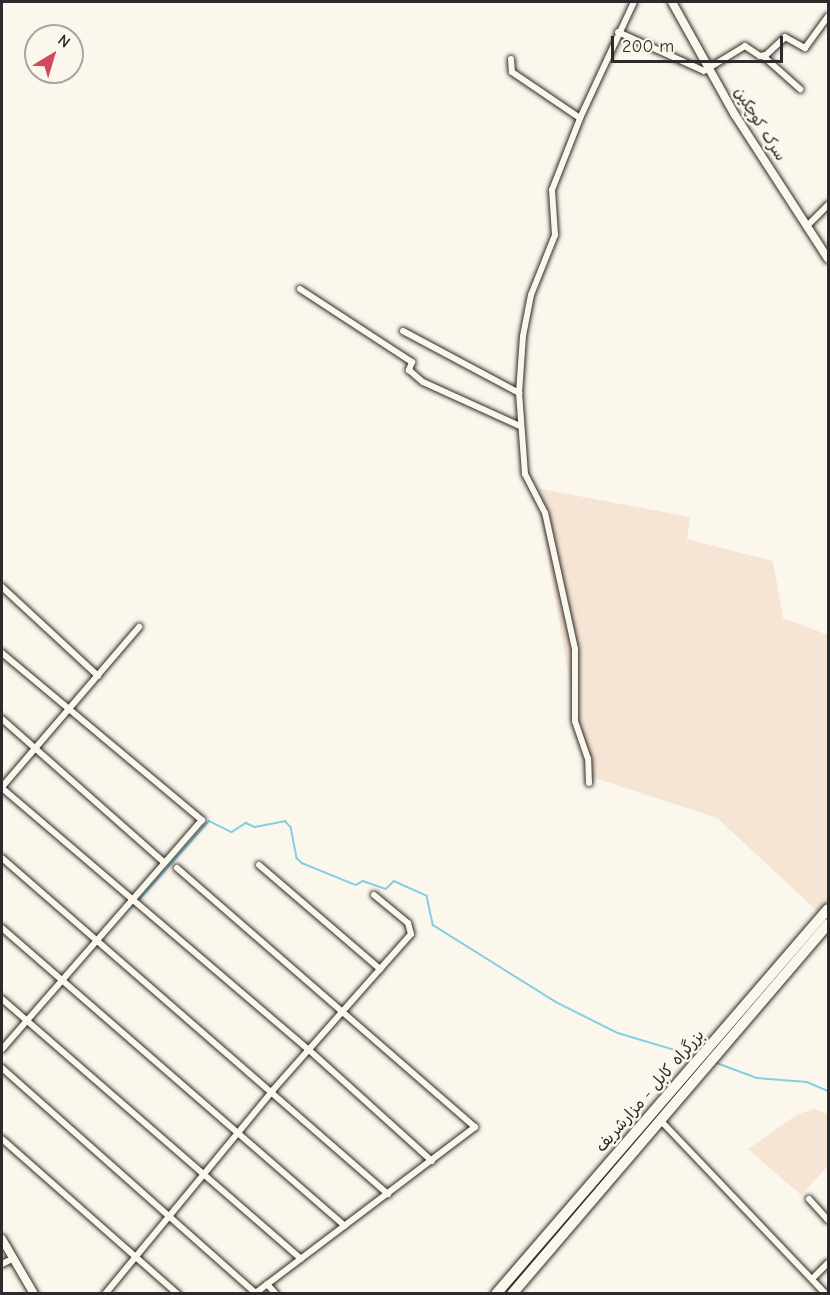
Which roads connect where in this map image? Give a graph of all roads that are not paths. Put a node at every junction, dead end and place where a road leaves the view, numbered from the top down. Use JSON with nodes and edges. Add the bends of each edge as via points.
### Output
{"nodes":[{"id":1,"x":634,"y":2,"type":"edge"},
{"id":2,"x":672,"y":2,"type":"edge"},
{"id":3,"x":828,"y":16,"type":"edge"},
{"id":4,"x":618,"y":32,"type":"junction"},
{"id":5,"x":763,"y":56,"type":"junction"},
{"id":6,"x":511,"y":59,"type":"dead end"},
{"id":7,"x":709,"y":69,"type":"junction"},
{"id":8,"x":800,"y":89,"type":"dead end"},
{"id":9,"x":580,"y":118,"type":"junction"},
{"id":10,"x":828,"y":205,"type":"edge"},
{"id":11,"x":807,"y":226,"type":"junction"},
{"id":12,"x":828,"y":259,"type":"edge"},
{"id":13,"x":300,"y":289,"type":"dead end"},
{"id":14,"x":403,"y":331,"type":"dead end"},
{"id":15,"x":519,"y":393,"type":"junction"},
{"id":16,"x":520,"y":426,"type":"junction"},
{"id":17,"x":2,"y":587,"type":"edge"},
{"id":18,"x":139,"y":627,"type":"dead end"},
{"id":19,"x":2,"y":653,"type":"edge"},
{"id":20,"x":98,"y":676,"type":"junction"},
{"id":21,"x":67,"y":710,"type":"junction"},
{"id":22,"x":2,"y":719,"type":"edge"},
{"id":23,"x":35,"y":748,"type":"junction"},
{"id":24,"x":589,"y":783,"type":"dead end"},
{"id":25,"x":2,"y":788,"type":"edge"},
{"id":26,"x":2,"y":858,"type":"edge"},
{"id":27,"x":165,"y":863,"type":"junction"},
{"id":28,"x":259,"y":865,"type":"dead end"},
{"id":29,"x":177,"y":868,"type":"dead end"},
{"id":30,"x":374,"y":895,"type":"dead end"},
{"id":31,"x":132,"y":901,"type":"junction"},
{"id":32,"x":828,"y":909,"type":"edge"},
{"id":33,"x":828,"y":924,"type":"edge"},
{"id":34,"x":2,"y":928,"type":"edge"},
{"id":35,"x":98,"y":942,"type":"junction"},
{"id":36,"x":380,"y":969,"type":"junction"},
{"id":37,"x":63,"y":980,"type":"junction"},
{"id":38,"x":2,"y":999,"type":"edge"},
{"id":39,"x":343,"y":1011,"type":"junction"},
{"id":40,"x":28,"y":1021,"type":"junction"},
{"id":41,"x":2,"y":1049,"type":"edge"},
{"id":42,"x":308,"y":1049,"type":"junction"},
{"id":43,"x":2,"y":1068,"type":"edge"},
{"id":44,"x":273,"y":1090,"type":"junction"},
{"id":45,"x":662,"y":1122,"type":"junction"},
{"id":46,"x":239,"y":1132,"type":"junction"},
{"id":47,"x":2,"y":1139,"type":"edge"},
{"id":48,"x":432,"y":1161,"type":"junction"},
{"id":49,"x":205,"y":1173,"type":"junction"},
{"id":50,"x":388,"y":1194,"type":"junction"},
{"id":51,"x":809,"y":1199,"type":"dead end"},
{"id":52,"x":169,"y":1217,"type":"junction"},
{"id":53,"x":828,"y":1220,"type":"edge"},
{"id":54,"x":345,"y":1226,"type":"junction"},
{"id":55,"x":2,"y":1239,"type":"edge"},
{"id":56,"x":135,"y":1257,"type":"junction"},
{"id":57,"x":14,"y":1258,"type":"junction"},
{"id":58,"x":300,"y":1259,"type":"junction"},
{"id":59,"x":828,"y":1263,"type":"edge"},
{"id":60,"x":2,"y":1264,"type":"edge"},
{"id":61,"x":813,"y":1278,"type":"junction"},
{"id":62,"x":267,"y":1284,"type":"junction"},
{"id":63,"x":33,"y":1293,"type":"edge"},
{"id":64,"x":105,"y":1293,"type":"edge"},
{"id":65,"x":178,"y":1293,"type":"edge"},
{"id":66,"x":254,"y":1293,"type":"edge"},
{"id":67,"x":276,"y":1293,"type":"edge"},
{"id":68,"x":496,"y":1293,"type":"edge"},
{"id":69,"x":512,"y":1293,"type":"edge"},
{"id":70,"x":826,"y":1293,"type":"edge"}],
"edges":[{"from":1,"to":4,"type":"street"},
{"from":2,"to":7,"type":"main road","name":"سرک کوچکین"},
{"from":3,"to":5,"type":"street","via":[[805,48],[785,37]]},
{"from":4,"to":7,"type":"street","via":[[704,71]]},
{"from":4,"to":9,"type":"street"},
{"from":5,"to":7,"type":"street","via":[[745,46]]},
{"from":5,"to":8,"type":"street"},
{"from":6,"to":9,"type":"street","via":[[512,72]]},
{"from":7,"to":11,"type":"main road","name":"سرک کوچکین"},
{"from":9,"to":15,"type":"street","via":[[552,190],[555,235],[531,295]]},
{"from":10,"to":11,"type":"street"},
{"from":11,"to":12,"type":"main road","name":"سرک کوچکین"},
{"from":13,"to":16,"type":"street","via":[[412,362],[409,370],[423,382]]},
{"from":14,"to":15,"type":"street"},
{"from":15,"to":16,"type":"street"},
{"from":16,"to":24,"type":"street","via":[[525,474],[545,513],[575,649],[575,721],[588,759]]},
{"from":17,"to":20,"type":"street"},
{"from":18,"to":20,"type":"street"},
{"from":19,"to":21,"type":"street"},
{"from":20,"to":21,"type":"street"},
{"from":21,"to":23,"type":"street"},
{"from":21,"to":27,"type":"street","via":[[202,820]]},
{"from":22,"to":23,"type":"street"},
{"from":23,"to":25,"type":"street"},
{"from":23,"to":27,"type":"street"},
{"from":25,"to":31,"type":"street"},
{"from":26,"to":35,"type":"street"},
{"from":27,"to":31,"type":"street"},
{"from":28,"to":36,"type":"street"},
{"from":29,"to":39,"type":"street"},
{"from":30,"to":36,"type":"street","via":[[411,927],[411,934]]},
{"from":31,"to":35,"type":"street"},
{"from":31,"to":42,"type":"street"},
{"from":32,"to":68,"type":"highway","name":"بزرگراه کابل - مزارشریف"},
{"from":33,"to":45,"type":"highway","name":"بزرگراه کابل - مزارشریف"},
{"from":34,"to":37,"type":"street"},
{"from":35,"to":37,"type":"street"},
{"from":35,"to":44,"type":"street"},
{"from":36,"to":39,"type":"street"},
{"from":37,"to":40,"type":"street"},
{"from":37,"to":46,"type":"street"},
{"from":38,"to":40,"type":"street"},
{"from":39,"to":42,"type":"street"},
{"from":39,"to":48,"type":"street","via":[[475,1127]]},
{"from":40,"to":41,"type":"street"},
{"from":40,"to":49,"type":"street"},
{"from":42,"to":44,"type":"street"},
{"from":42,"to":48,"type":"street"},
{"from":43,"to":52,"type":"street"},
{"from":44,"to":46,"type":"street"},
{"from":44,"to":50,"type":"street"},
{"from":45,"to":61,"type":"street"},
{"from":45,"to":69,"type":"highway","name":"بزرگراه کابل - مزارشریف"},
{"from":46,"to":49,"type":"street"},
{"from":46,"to":54,"type":"street"},
{"from":47,"to":56,"type":"street"},
{"from":48,"to":50,"type":"street"},
{"from":49,"to":52,"type":"street"},
{"from":49,"to":58,"type":"street"},
{"from":50,"to":54,"type":"street"},
{"from":51,"to":53,"type":"street"},
{"from":52,"to":56,"type":"street"},
{"from":52,"to":66,"type":"street"},
{"from":54,"to":58,"type":"street"},
{"from":55,"to":57,"type":"main road"},
{"from":56,"to":64,"type":"street"},
{"from":56,"to":65,"type":"street"},
{"from":57,"to":60,"type":"street"},
{"from":57,"to":63,"type":"main road"},
{"from":58,"to":62,"type":"street"},
{"from":59,"to":61,"type":"street"},
{"from":61,"to":70,"type":"street"},
{"from":62,"to":66,"type":"street"},
{"from":62,"to":67,"type":"street"}]}
